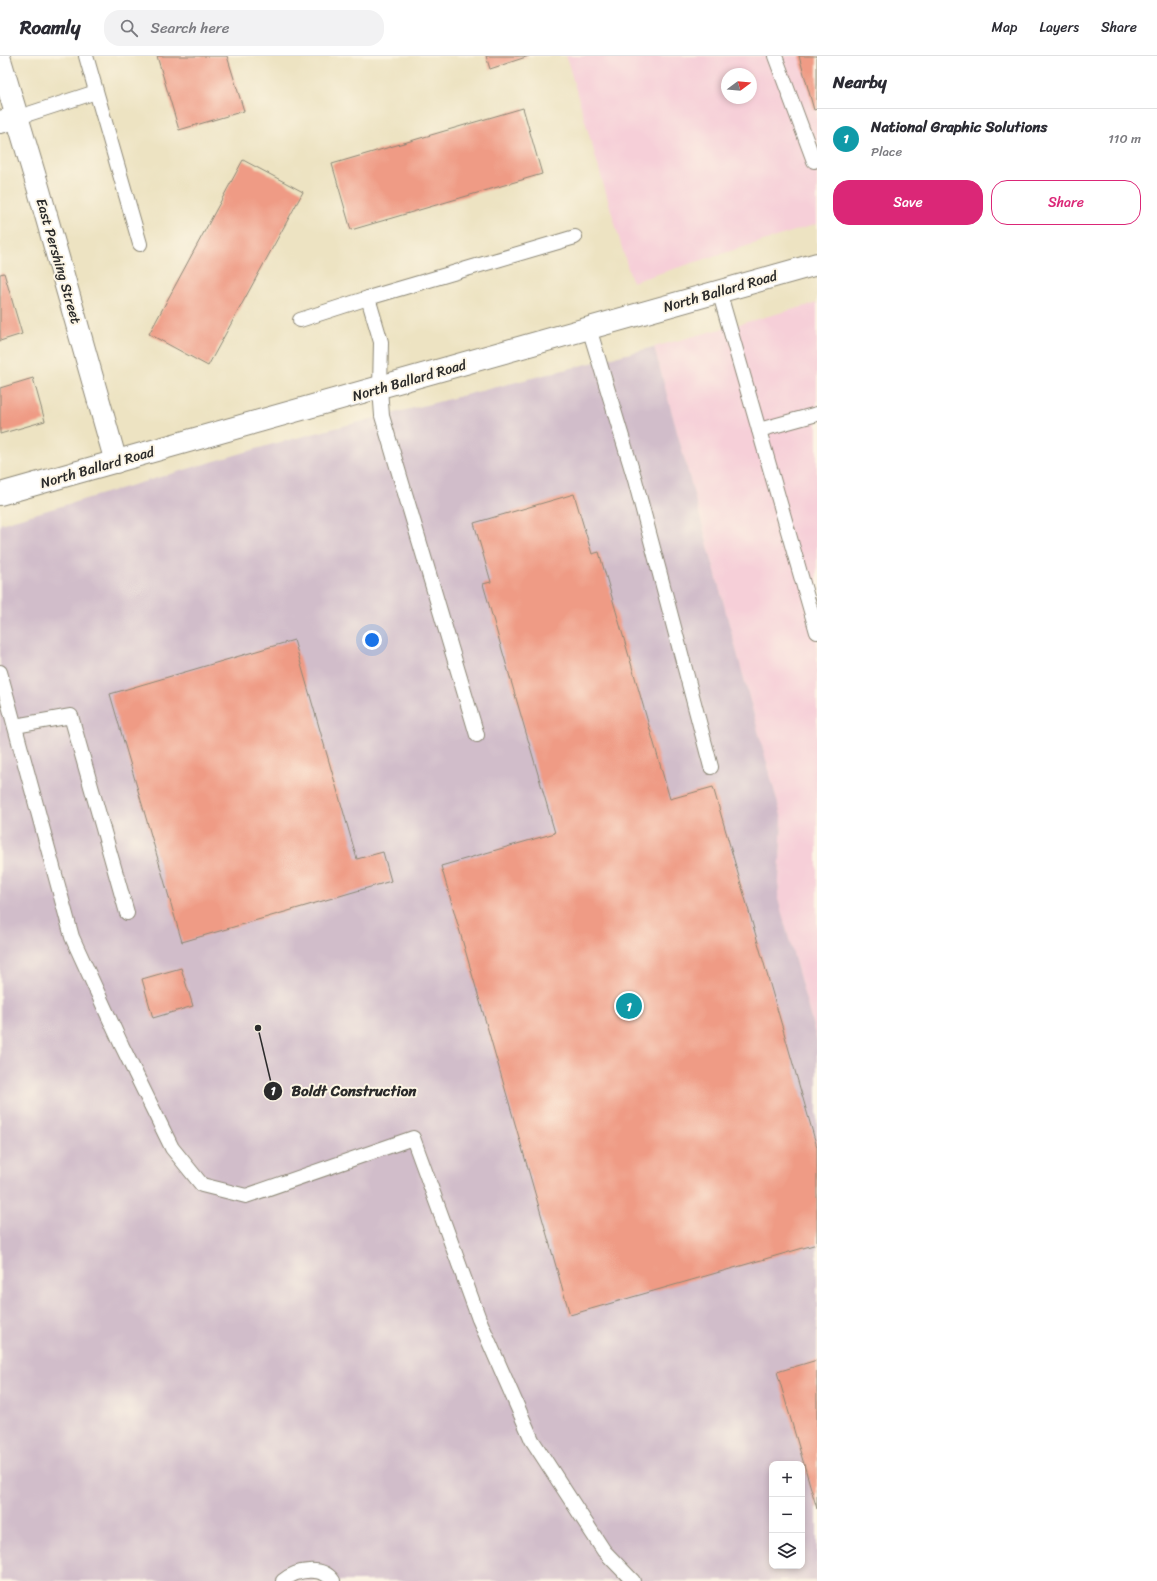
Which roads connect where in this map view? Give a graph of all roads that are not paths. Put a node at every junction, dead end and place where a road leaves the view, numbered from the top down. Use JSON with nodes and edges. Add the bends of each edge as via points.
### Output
{"nodes":[{"id":1,"x":86,"y":56,"type":"edge"},
{"id":2,"x":775,"y":56,"type":"edge"},
{"id":3,"x":0,"y":60,"type":"edge"},
{"id":4,"x":96,"y":92,"type":"junction"},
{"id":5,"x":8,"y":120,"type":"edge"},
{"id":6,"x":816,"y":164,"type":"edge"},
{"id":7,"x":575,"y":237,"type":"dead end"},
{"id":8,"x":140,"y":244,"type":"dead end"},
{"id":9,"x":817,"y":264,"type":"edge"},
{"id":10,"x":719,"y":291,"type":"junction"},
{"id":11,"x":368,"y":298,"type":"junction"},
{"id":12,"x":300,"y":320,"type":"dead end"},
{"id":13,"x":589,"y":328,"type":"junction"},
{"id":14,"x":380,"y":388,"type":"junction"},
{"id":15,"x":817,"y":414,"type":"edge"},
{"id":16,"x":759,"y":430,"type":"junction"},
{"id":17,"x":116,"y":462,"type":"junction"},
{"id":18,"x":0,"y":494,"type":"edge"},
{"id":19,"x":817,"y":632,"type":"edge"},
{"id":20,"x":0,"y":672,"type":"edge"},
{"id":21,"x":15,"y":726,"type":"junction"},
{"id":22,"x":477,"y":735,"type":"dead end"},
{"id":23,"x":711,"y":767,"type":"dead end"},
{"id":24,"x":127,"y":912,"type":"dead end"},
{"id":25,"x":283,"y":1581,"type":"edge"},
{"id":26,"x":333,"y":1581,"type":"edge"},
{"id":27,"x":633,"y":1581,"type":"edge"}],
"edges":[{"from":1,"to":4,"type":"lane"},
{"from":2,"to":6,"type":"lane"},
{"from":3,"to":5,"type":"main road","name":"East Pershing Street"},
{"from":4,"to":5,"type":"lane"},
{"from":4,"to":8,"type":"lane"},
{"from":5,"to":17,"type":"main road","name":"East Pershing Street","via":[[38,187]]},
{"from":7,"to":11,"type":"lane"},
{"from":9,"to":10,"type":"main road","name":"North Ballard Road"},
{"from":10,"to":13,"type":"main road","name":"North Ballard Road"},
{"from":10,"to":16,"type":"lane"},
{"from":11,"to":12,"type":"lane"},
{"from":11,"to":14,"type":"lane","via":[[381,342]]},
{"from":13,"to":14,"type":"main road","name":"North Ballard Road"},
{"from":13,"to":23,"type":"lane","via":[[635,480]]},
{"from":14,"to":17,"type":"main road","name":"North Ballard Road"},
{"from":14,"to":22,"type":"lane","via":[[382,416]]},
{"from":15,"to":16,"type":"lane"},
{"from":16,"to":19,"type":"lane"},
{"from":17,"to":18,"type":"main road","name":"North Ballard Road"},
{"from":20,"to":21,"type":"lane"},
{"from":21,"to":24,"type":"lane","via":[[71,716]]},
{"from":21,"to":27,"type":"lane","via":[[72,937],[172,1148],[202,1184],[246,1196],[413,1138],[479,1319],[532,1440],[604,1551]]},
{"from":25,"to":26,"type":"lane","via":[[303,1571],[318,1571],[329,1575]]}]}
